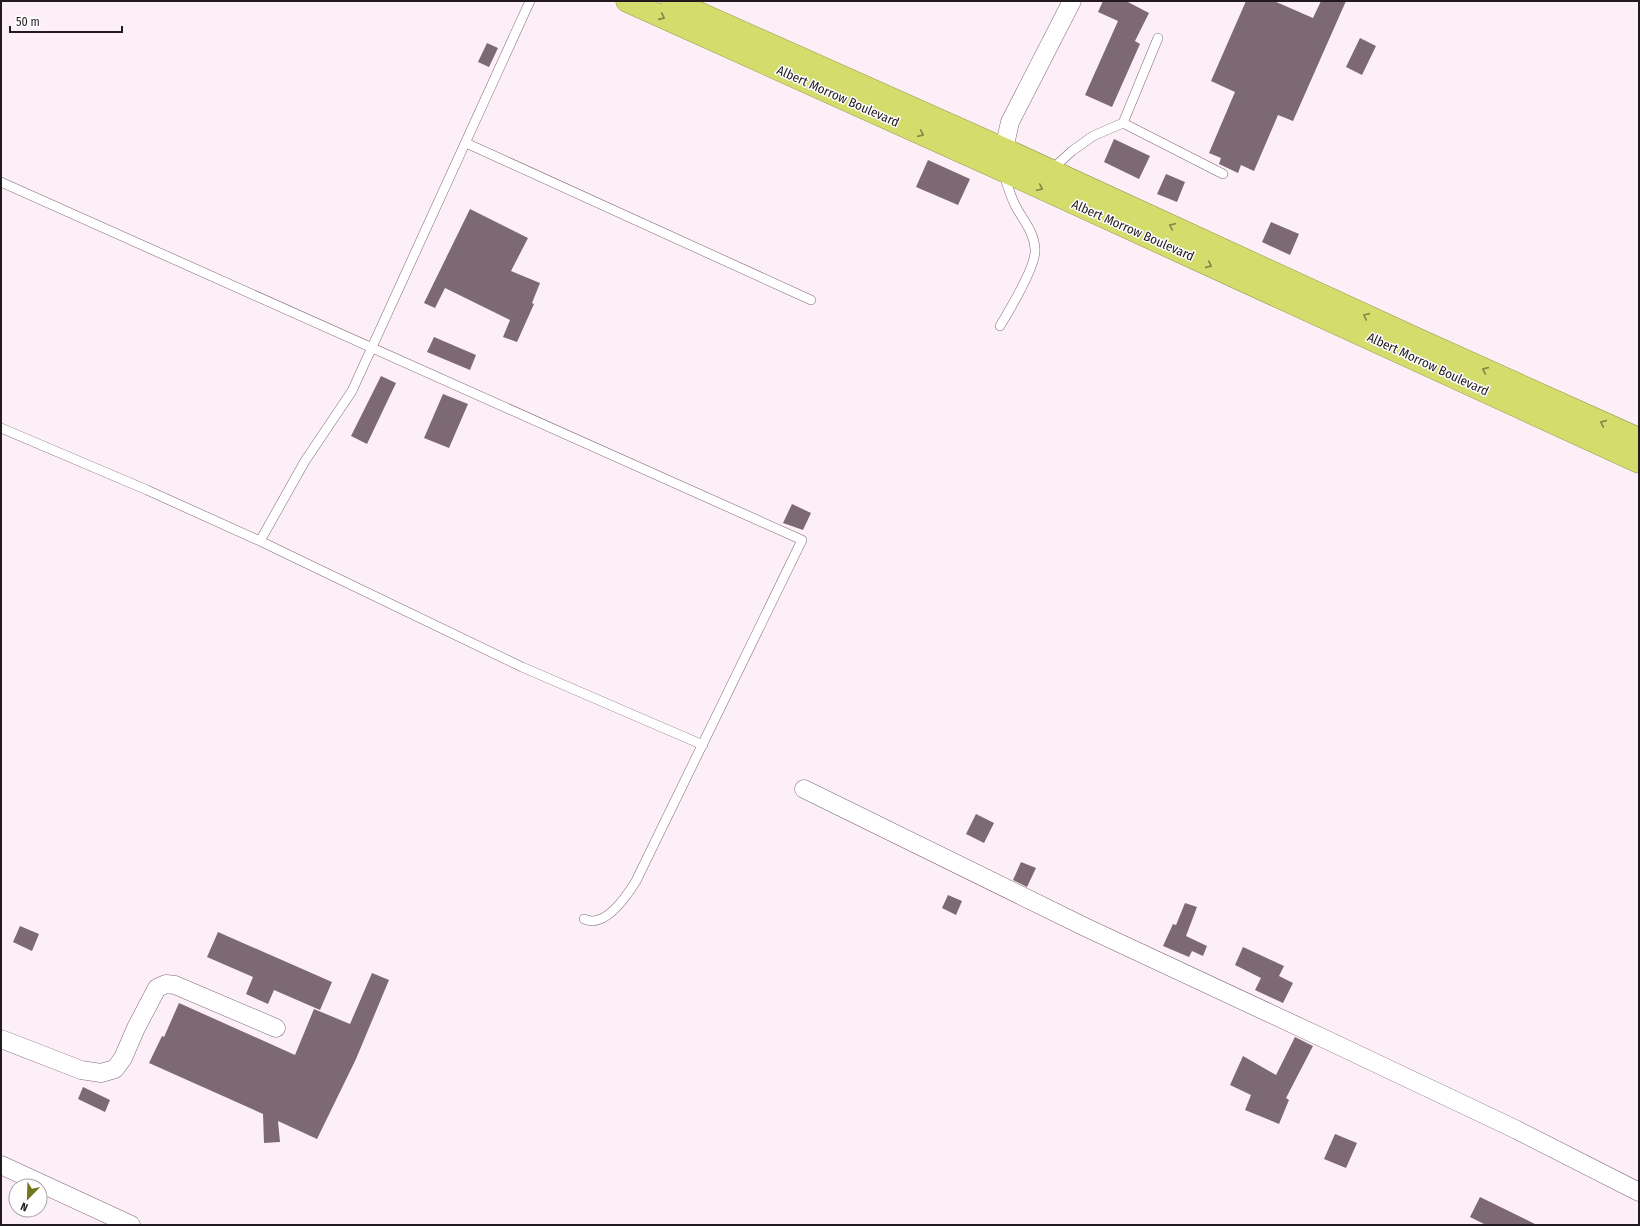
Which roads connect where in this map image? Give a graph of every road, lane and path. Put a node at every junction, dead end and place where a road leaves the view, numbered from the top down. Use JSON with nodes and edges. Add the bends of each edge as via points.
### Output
{"nodes":[{"id":1,"x":530,"y":1,"type":"edge"},
{"id":2,"x":627,"y":1,"type":"edge"},
{"id":3,"x":672,"y":1,"type":"edge"},
{"id":4,"x":1072,"y":1,"type":"edge"},
{"id":5,"x":1158,"y":38,"type":"dead end"},
{"id":6,"x":1123,"y":123,"type":"junction"},
{"id":7,"x":466,"y":143,"type":"junction"},
{"id":8,"x":1003,"y":160,"type":"junction"},
{"id":9,"x":1050,"y":171,"type":"junction"},
{"id":10,"x":1223,"y":174,"type":"dead end"},
{"id":11,"x":1,"y":182,"type":"edge"},
{"id":12,"x":811,"y":300,"type":"dead end"},
{"id":13,"x":1000,"y":326,"type":"dead end"},
{"id":14,"x":372,"y":348,"type":"junction"},
{"id":15,"x":1,"y":428,"type":"edge"},
{"id":16,"x":1639,"y":439,"type":"edge"},
{"id":17,"x":1639,"y":462,"type":"edge"},
{"id":18,"x":260,"y":542,"type":"junction"},
{"id":19,"x":703,"y":745,"type":"junction"},
{"id":20,"x":804,"y":789,"type":"dead end"},
{"id":21,"x":584,"y":919,"type":"dead end"},
{"id":22,"x":276,"y":1028,"type":"dead end"},
{"id":23,"x":1,"y":1039,"type":"edge"},
{"id":24,"x":1,"y":1165,"type":"edge"},
{"id":25,"x":1639,"y":1192,"type":"edge"},
{"id":26,"x":131,"y":1225,"type":"edge"}],
"edges":[{"from":1,"to":7,"type":"lane"},
{"from":2,"to":8,"type":"highway","name":"Albert Morrow Boulevard","one_way":true},
{"from":3,"to":8,"type":"highway","name":"Albert Morrow Boulevard"},
{"from":4,"to":8,"type":"street","via":[[1010,122]]},
{"from":5,"to":6,"type":"lane"},
{"from":6,"to":9,"type":"lane","via":[[1093,136]]},
{"from":6,"to":10,"type":"lane"},
{"from":7,"to":12,"type":"lane"},
{"from":7,"to":14,"type":"lane"},
{"from":8,"to":9,"type":"highway","name":"Albert Morrow Boulevard"},
{"from":8,"to":13,"type":"lane","via":[[1015,205],[1030,230],[1036,249],[1027,277]]},
{"from":8,"to":17,"type":"highway","name":"Albert Morrow Boulevard","one_way":true},
{"from":16,"to":9,"type":"highway","name":"Albert Morrow Boulevard","one_way":true},
{"from":11,"to":14,"type":"lane"},
{"from":14,"to":18,"type":"lane","via":[[352,391],[305,461]]},
{"from":14,"to":19,"type":"lane","via":[[802,540]]},
{"from":15,"to":18,"type":"lane","via":[[147,490]]},
{"from":18,"to":19,"type":"lane","via":[[522,667]]},
{"from":19,"to":21,"type":"lane","via":[[629,892],[612,912],[601,919]]},
{"from":20,"to":25,"type":"street","via":[[1085,927],[1503,1123]]},
{"from":22,"to":23,"type":"street","via":[[175,985],[166,984],[157,988],[152,996],[123,1058],[115,1069],[100,1074],[81,1070]]},
{"from":24,"to":26,"type":"street"}]}
